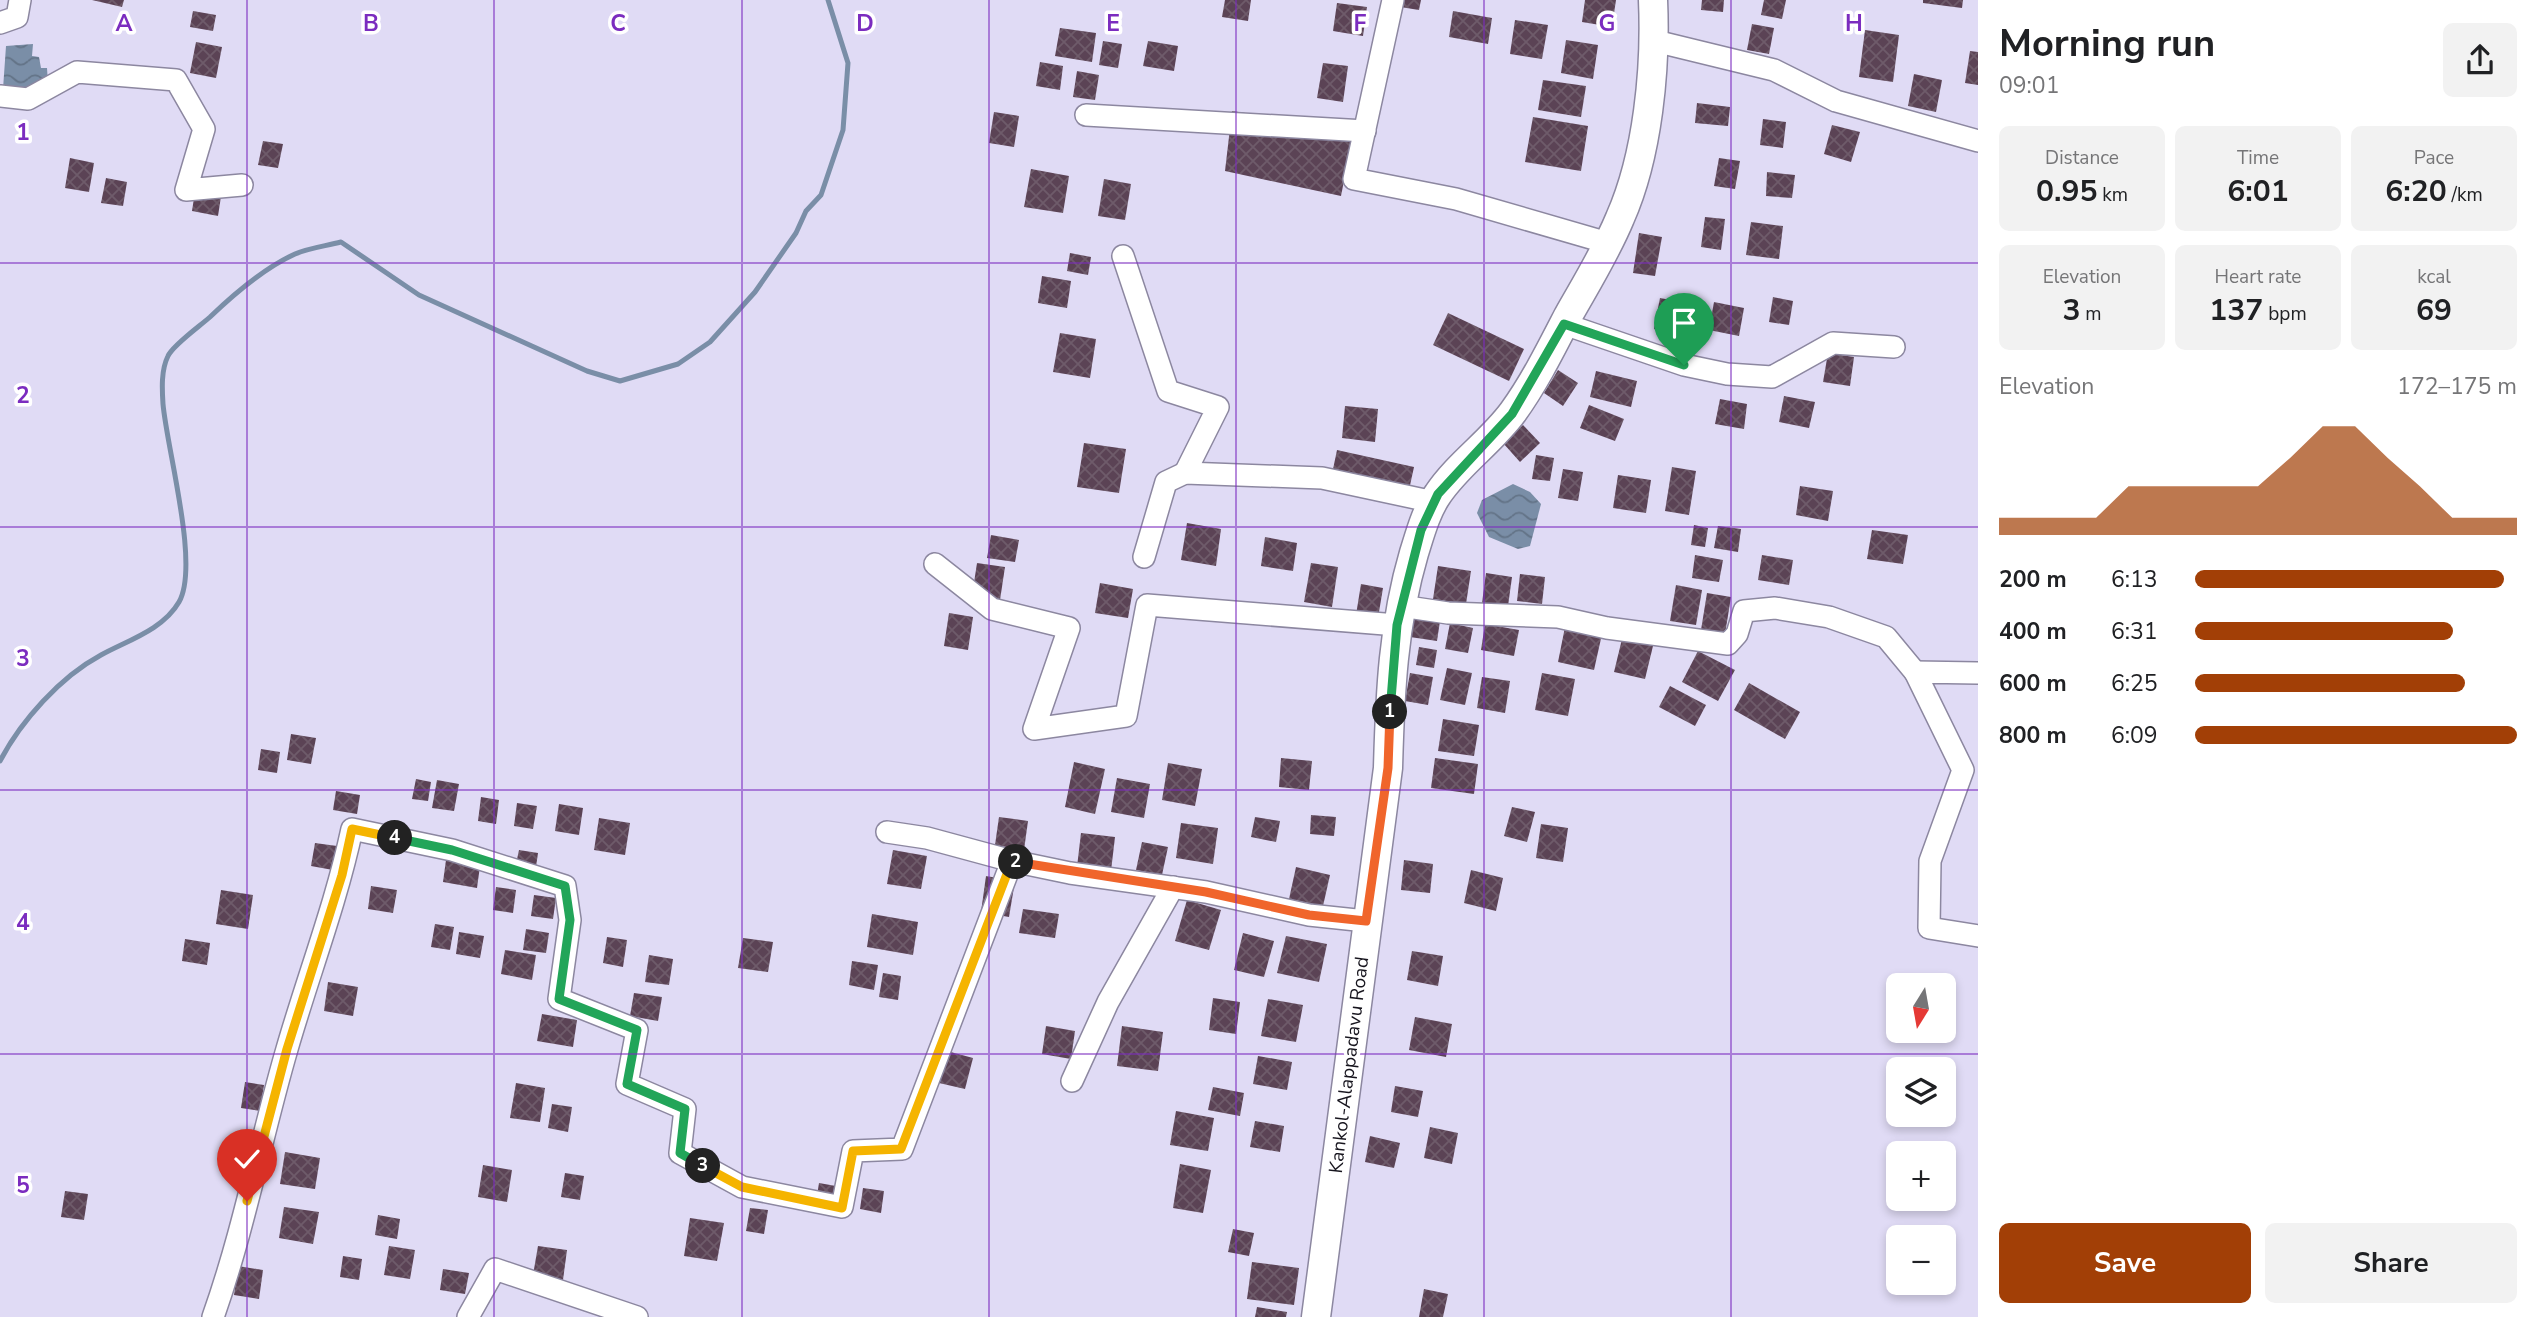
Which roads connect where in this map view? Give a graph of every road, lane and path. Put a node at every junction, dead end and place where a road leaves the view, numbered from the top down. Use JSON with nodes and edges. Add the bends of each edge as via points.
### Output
{"nodes":[{"id":1,"x":20,"y":0,"type":"edge"},
{"id":2,"x":1394,"y":0,"type":"edge"},
{"id":3,"x":1653,"y":0,"type":"edge"},
{"id":4,"x":0,"y":23,"type":"edge"},
{"id":5,"x":1655,"y":41,"type":"junction"},
{"id":6,"x":0,"y":96,"type":"edge"},
{"id":7,"x":1086,"y":116,"type":"dead end"},
{"id":8,"x":1365,"y":131,"type":"junction"},
{"id":9,"x":1978,"y":141,"type":"edge"},
{"id":10,"x":242,"y":185,"type":"dead end"},
{"id":11,"x":1608,"y":243,"type":"junction"},
{"id":12,"x":1122,"y":256,"type":"dead end"},
{"id":13,"x":1564,"y":324,"type":"junction"},
{"id":14,"x":1894,"y":347,"type":"dead end"},
{"id":15,"x":1185,"y":473,"type":"junction"},
{"id":16,"x":1434,"y":502,"type":"junction"},
{"id":17,"x":1144,"y":557,"type":"dead end"},
{"id":18,"x":935,"y":564,"type":"dead end"},
{"id":19,"x":1399,"y":616,"type":"junction"},
{"id":20,"x":1915,"y":672,"type":"junction"},
{"id":21,"x":1978,"y":673,"type":"edge"},
{"id":22,"x":887,"y":832,"type":"dead end"},
{"id":23,"x":1012,"y":861,"type":"junction"},
{"id":24,"x":1173,"y":887,"type":"junction"},
{"id":25,"x":1366,"y":921,"type":"junction"},
{"id":26,"x":1978,"y":936,"type":"edge"},
{"id":27,"x":1072,"y":1080,"type":"dead end"},
{"id":28,"x":213,"y":1317,"type":"edge"},
{"id":29,"x":468,"y":1317,"type":"edge"},
{"id":30,"x":637,"y":1317,"type":"edge"},
{"id":31,"x":1316,"y":1317,"type":"edge"}],
"edges":[{"from":1,"to":4,"type":"street","via":[[17,18]]},
{"from":2,"to":8,"type":"street"},
{"from":3,"to":5,"type":"main road","name":"Kankol-Alappadavu Road"},
{"from":5,"to":9,"type":"street","via":[[1774,70],[1836,101]]},
{"from":5,"to":11,"type":"main road","name":"Kankol-Alappadavu Road","via":[[1638,162]]},
{"from":6,"to":10,"type":"street","via":[[28,99],[77,72],[176,80],[204,129],[187,190]]},
{"from":7,"to":8,"type":"street"},
{"from":8,"to":11,"type":"street","via":[[1354,179],[1456,199]]},
{"from":11,"to":13,"type":"main road","name":"Kankol-Alappadavu Road"},
{"from":12,"to":15,"type":"street","via":[[1168,391],[1219,407]]},
{"from":13,"to":14,"type":"street","via":[[1684,365],[1727,374],[1772,377],[1833,343]]},
{"from":13,"to":16,"type":"main road","name":"Kankol-Alappadavu Road","via":[[1512,414]]},
{"from":15,"to":16,"type":"street","via":[[1322,478]]},
{"from":15,"to":17,"type":"street","via":[[1167,482]]},
{"from":16,"to":19,"type":"main road","name":"Kankol-Alappadavu Road","via":[[1421,530]]},
{"from":18,"to":19,"type":"street","via":[[992,609],[1069,628],[1034,729],[1126,716],[1147,605]]},
{"from":19,"to":20,"type":"street","via":[[1558,617],[1728,644],[1737,634],[1744,611],[1775,608],[1829,617],[1886,637]]},
{"from":19,"to":25,"type":"main road","name":"Kankol-Alappadavu Road","via":[[1390,684],[1388,768]]},
{"from":20,"to":21,"type":"street"},
{"from":20,"to":26,"type":"street","via":[[1963,770],[1930,861],[1929,928]]},
{"from":22,"to":23,"type":"street"},
{"from":23,"to":24,"type":"street"},
{"from":23,"to":28,"type":"street","via":[[901,1149],[853,1151],[842,1208],[742,1187],[680,1153],[685,1109],[627,1084],[637,1030],[559,999],[570,920],[565,886],[452,850],[352,829]]},
{"from":24,"to":25,"type":"street","via":[[1309,915]]},
{"from":24,"to":27,"type":"street","via":[[1108,1002]]},
{"from":25,"to":31,"type":"main road","name":"Kankol-Alappadavu Road"},
{"from":29,"to":30,"type":"street","via":[[495,1269]]}]}
